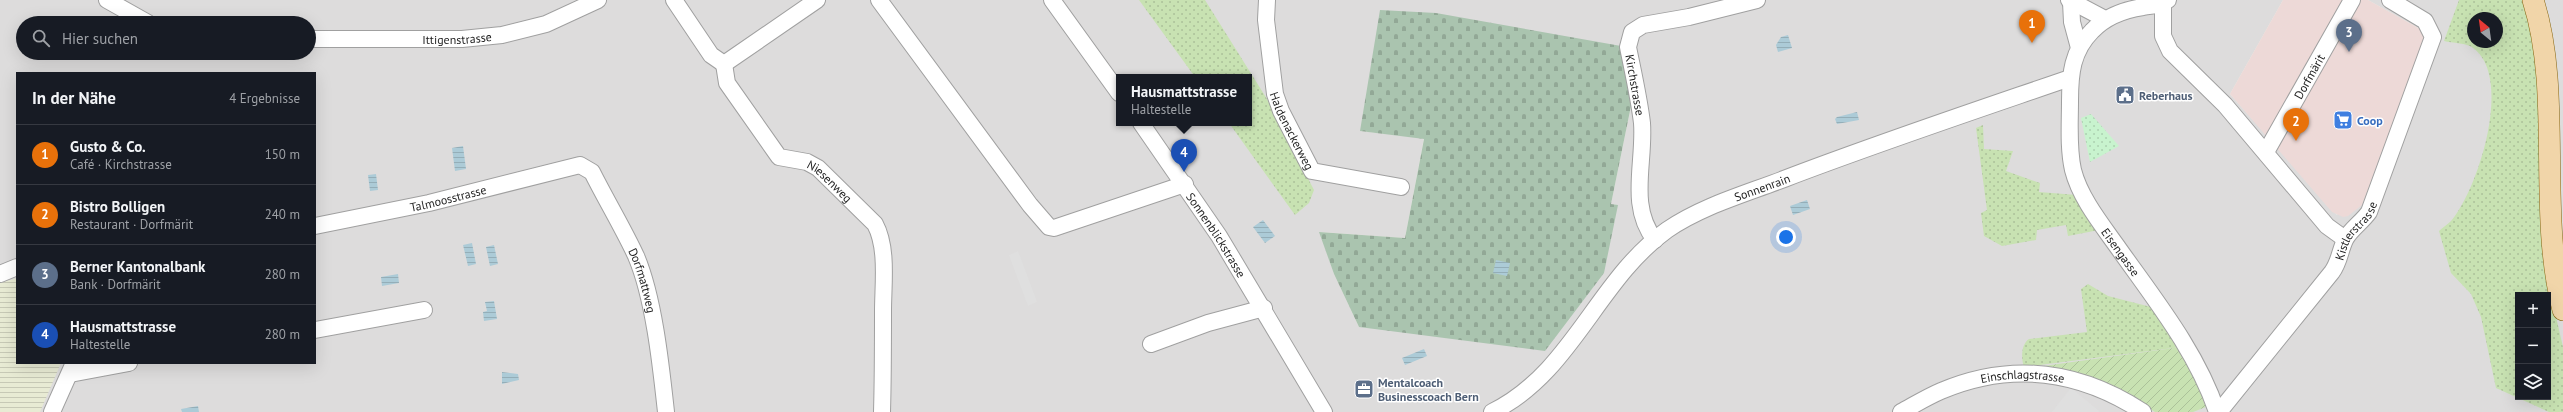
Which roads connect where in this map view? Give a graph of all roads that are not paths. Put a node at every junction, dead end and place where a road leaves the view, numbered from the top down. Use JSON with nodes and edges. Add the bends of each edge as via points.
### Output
{"nodes":[{"id":1,"x":107,"y":0,"type":"edge"},
{"id":2,"x":598,"y":0,"type":"edge"},
{"id":3,"x":674,"y":0,"type":"edge"},
{"id":4,"x":817,"y":0,"type":"edge"},
{"id":5,"x":879,"y":0,"type":"edge"},
{"id":6,"x":1052,"y":0,"type":"edge"},
{"id":7,"x":1267,"y":0,"type":"edge"},
{"id":8,"x":1757,"y":0,"type":"edge"},
{"id":9,"x":2352,"y":0,"type":"edge"},
{"id":10,"x":2390,"y":0,"type":"edge"},
{"id":11,"x":2534,"y":0,"type":"edge"},
{"id":12,"x":2070,"y":1,"type":"edge"},
{"id":13,"x":2166,"y":2,"type":"edge"},
{"id":14,"x":136,"y":16,"type":"edge"},
{"id":15,"x":2105,"y":19,"type":"junction"},
{"id":16,"x":316,"y":39,"type":"edge"},
{"id":17,"x":2079,"y":48,"type":"junction"},
{"id":18,"x":724,"y":64,"type":"junction"},
{"id":19,"x":2070,"y":78,"type":"junction"},
{"id":20,"x":1116,"y":89,"type":"edge"},
{"id":21,"x":1143,"y":126,"type":"edge"},
{"id":22,"x":2266,"y":152,"type":"junction"},
{"id":23,"x":580,"y":165,"type":"joint"},
{"id":24,"x":1185,"y":184,"type":"junction"},
{"id":25,"x":1401,"y":187,"type":"dead end"},
{"id":26,"x":316,"y":226,"type":"edge"},
{"id":27,"x":2345,"y":239,"type":"junction"},
{"id":28,"x":1655,"y":240,"type":"junction"},
{"id":29,"x":16,"y":268,"type":"edge"},
{"id":30,"x":0,"y":274,"type":"edge"},
{"id":31,"x":1264,"y":308,"type":"junction"},
{"id":32,"x":424,"y":310,"type":"dead end"},
{"id":33,"x":2563,"y":310,"type":"edge"},
{"id":34,"x":316,"y":330,"type":"edge"},
{"id":35,"x":1151,"y":344,"type":"dead end"},
{"id":36,"x":118,"y":364,"type":"edge"},
{"id":37,"x":72,"y":368,"type":"edge"},
{"id":38,"x":52,"y":412,"type":"edge"},
{"id":39,"x":666,"y":412,"type":"edge"},
{"id":40,"x":882,"y":412,"type":"edge"},
{"id":41,"x":1324,"y":412,"type":"edge"},
{"id":42,"x":1492,"y":412,"type":"edge"},
{"id":43,"x":1901,"y":412,"type":"edge"},
{"id":44,"x":2143,"y":412,"type":"edge"},
{"id":45,"x":2218,"y":412,"type":"edge"}],
"edges":[{"from":1,"to":14,"type":"street"},
{"from":2,"to":16,"type":"street","name":"Ittigenstrasse","via":[[546,24],[502,35],[462,39]]},
{"from":3,"to":18,"type":"street","via":[[711,55]]},
{"from":4,"to":18,"type":"street"},
{"from":5,"to":24,"type":"street","via":[[1030,205],[1049,227]]},
{"from":6,"to":20,"type":"street"},
{"from":7,"to":25,"type":"street","name":"Haldenackerweg","via":[[1266,20],[1275,94],[1312,171]]},
{"from":8,"to":28,"type":"street","name":"Kirchstrasse","via":[[1689,17],[1648,23],[1639,27],[1630,37],[1628,47],[1642,123],[1641,215],[1646,229]]},
{"from":9,"to":22,"type":"street","name":"Dorfmärit"},
{"from":10,"to":27,"type":"street","name":"Kistlerstrasse","via":[[2425,21],[2433,32],[2432,42],[2368,212]]},
{"from":11,"to":33,"type":"main road","via":[[2547,29],[2555,63],[2558,114],[2556,272]]},
{"from":12,"to":15,"type":"street"},
{"from":12,"to":17,"type":"street"},
{"from":13,"to":15,"type":"street","via":[[2130,9]]},
{"from":13,"to":22,"type":"street","via":[[2163,36],[2170,51],[2222,102]]},
{"from":15,"to":17,"type":"street","via":[[2090,32]]},
{"from":17,"to":19,"type":"street","via":[[2072,63]]},
{"from":18,"to":40,"type":"street","name":"Niesenweg","via":[[727,83],[779,157],[807,162],[818,168],[875,224],[879,232],[883,286]]},
{"from":19,"to":28,"type":"street","name":"Sonnenrain","via":[[1811,169],[1718,205],[1678,223]]},
{"from":19,"to":45,"type":"street","name":"Eisengasse","via":[[2070,143],[2075,177],[2099,219],[2178,334],[2206,382]]},
{"from":21,"to":24,"type":"street","name":"Sonnenblickstrasse"},
{"from":22,"to":27,"type":"street","via":[[2327,226]]},
{"from":23,"to":26,"type":"street","name":"Talmoosstrasse","via":[[429,203]]},
{"from":23,"to":39,"type":"street","name":"Dorfmattweg","via":[[592,172],[636,256],[653,324]]},
{"from":24,"to":31,"type":"street","name":"Sonnenblickstrasse"},
{"from":27,"to":45,"type":"street","name":"Kistlerstrasse","via":[[2340,261],[2332,272]]},
{"from":28,"to":42,"type":"street","name":"Sonnenrain","via":[[1631,263],[1545,374],[1517,397]]},
{"from":29,"to":30,"type":"street"},
{"from":31,"to":35,"type":"street","via":[[1208,323]]},
{"from":31,"to":41,"type":"street","name":"Sonnenblickstrasse"},
{"from":32,"to":34,"type":"street"},
{"from":36,"to":37,"type":"street"},
{"from":37,"to":38,"type":"street"},
{"from":43,"to":44,"type":"street","name":"Einschlagstrasse","via":[[1940,391],[1965,382],[2017,373],[2040,373],[2077,380],[2095,386]]}]}
